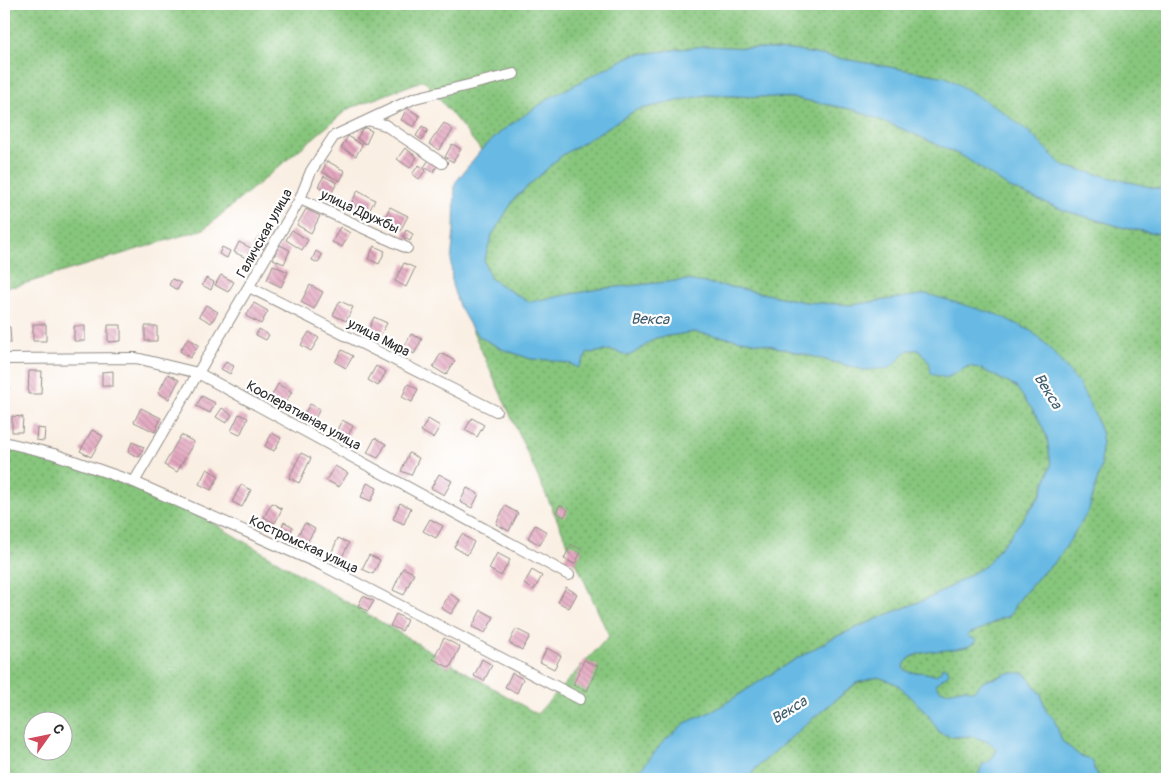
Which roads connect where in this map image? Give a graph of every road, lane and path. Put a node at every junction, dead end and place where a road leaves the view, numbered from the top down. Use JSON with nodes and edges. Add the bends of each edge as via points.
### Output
{"nodes":[{"id":1,"x":514,"y":74,"type":"dead end"},
{"id":2,"x":368,"y":120,"type":"junction"},
{"id":3,"x":442,"y":164,"type":"dead end"},
{"id":4,"x":300,"y":199,"type":"junction"},
{"id":5,"x":407,"y":248,"type":"dead end"},
{"id":6,"x":249,"y":287,"type":"junction"},
{"id":7,"x":4,"y":359,"type":"edge"},
{"id":8,"x":198,"y":373,"type":"junction"},
{"id":9,"x":496,"y":412,"type":"dead end"},
{"id":10,"x":4,"y":442,"type":"edge"},
{"id":11,"x":134,"y":482,"type":"junction"},
{"id":12,"x":568,"y":574,"type":"dead end"},
{"id":13,"x":580,"y":699,"type":"dead end"}],
"edges":[{"from":1,"to":2,"type":"street","name":"Галичская улица","via":[[415,98]]},
{"from":2,"to":3,"type":"street","via":[[385,125]]},
{"from":2,"to":4,"type":"street","name":"Галичская улица","via":[[334,136],[311,171]]},
{"from":4,"to":5,"type":"street","name":"улица Дружбы"},
{"from":4,"to":6,"type":"street","name":"Галичская улица"},
{"from":6,"to":8,"type":"street","name":"Галичская улица"},
{"from":6,"to":9,"type":"street","name":"улица Мира"},
{"from":7,"to":8,"type":"street","name":"Кооперативная улица","via":[[136,358]]},
{"from":8,"to":11,"type":"street","name":"Галичская улица"},
{"from":8,"to":12,"type":"street","name":"Кооперативная улица"},
{"from":10,"to":11,"type":"street","name":"Костромская улица","via":[[54,454]]},
{"from":11,"to":13,"type":"street","name":"Костромская улица","via":[[324,566]]}]}
